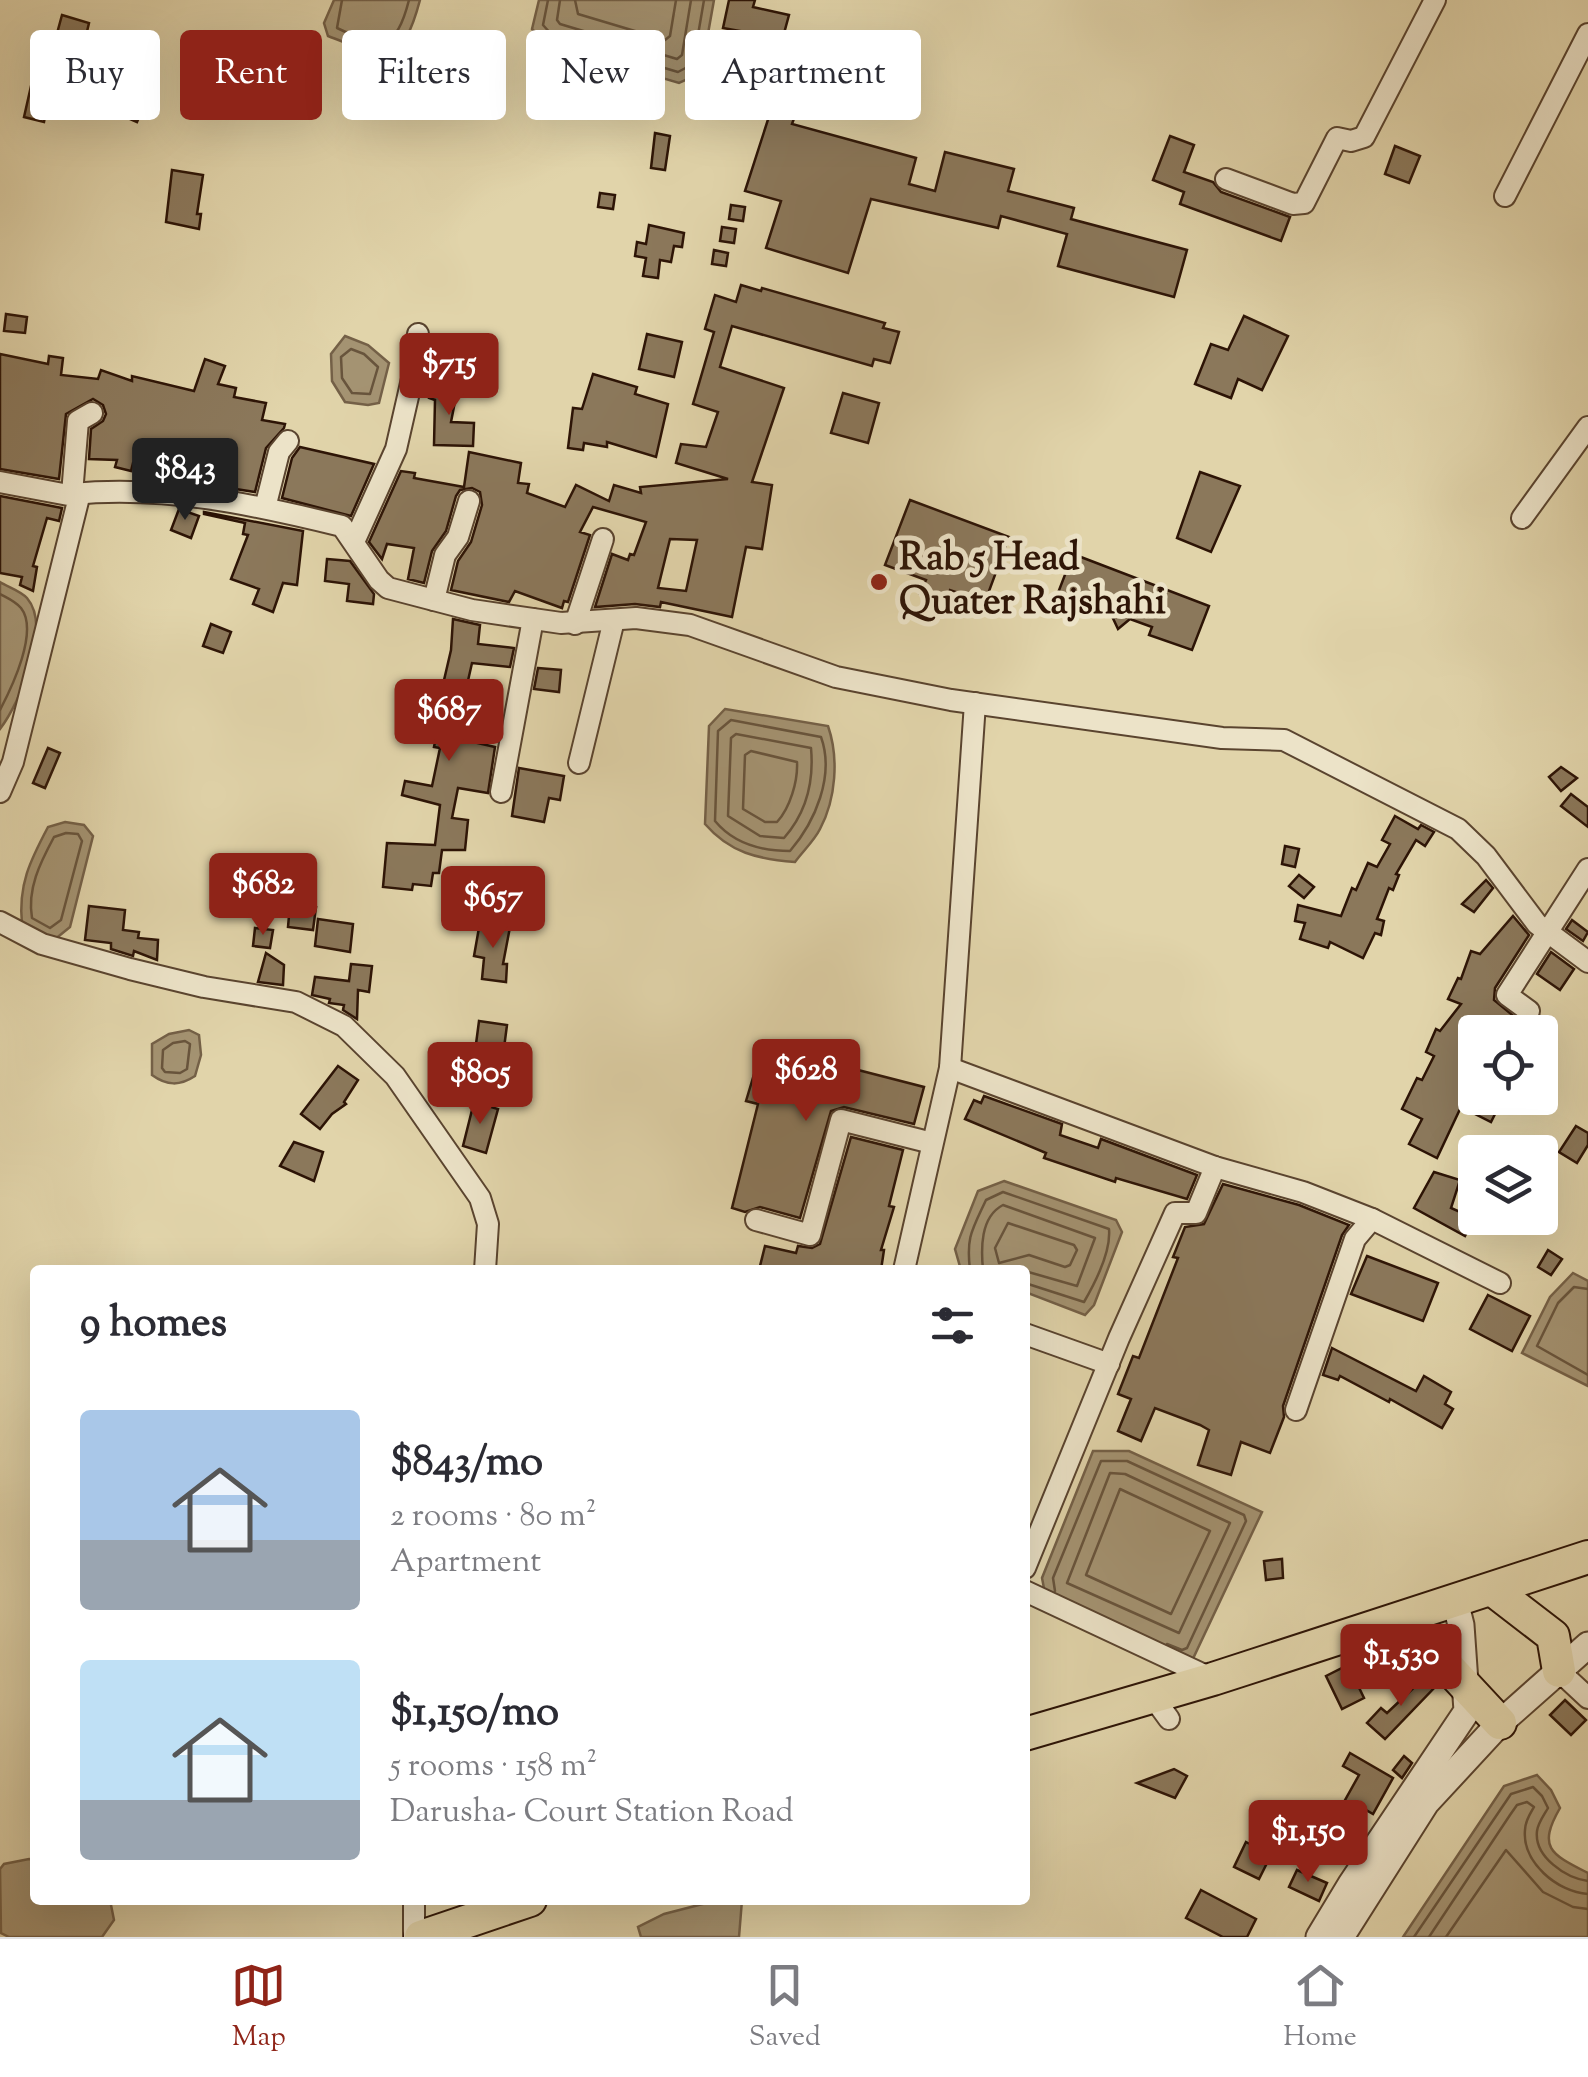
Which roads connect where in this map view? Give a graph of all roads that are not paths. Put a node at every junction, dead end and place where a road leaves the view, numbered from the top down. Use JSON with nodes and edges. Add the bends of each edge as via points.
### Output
{"nodes":[{"id":1,"x":1435,"y":0,"type":"edge"},
{"id":2,"x":1588,"y":34,"type":"edge"},
{"id":3,"x":1226,"y":179,"type":"dead end"},
{"id":4,"x":1505,"y":196,"type":"dead end"},
{"id":5,"x":418,"y":334,"type":"dead end"},
{"id":6,"x":92,"y":413,"type":"dead end"},
{"id":7,"x":1588,"y":427,"type":"edge"},
{"id":8,"x":288,"y":441,"type":"dead end"},
{"id":9,"x":0,"y":482,"type":"edge"},
{"id":10,"x":72,"y":494,"type":"junction"},
{"id":11,"x":469,"y":501,"type":"dead end"},
{"id":12,"x":266,"y":508,"type":"junction"},
{"id":13,"x":1522,"y":518,"type":"dead end"},
{"id":14,"x":602,"y":539,"type":"dead end"},
{"id":15,"x":354,"y":542,"type":"junction"},
{"id":16,"x":434,"y":600,"type":"junction"},
{"id":17,"x":534,"y":619,"type":"junction"},
{"id":18,"x":614,"y":620,"type":"junction"},
{"id":19,"x":575,"y":624,"type":"junction"},
{"id":20,"x":975,"y":704,"type":"junction"},
{"id":21,"x":580,"y":764,"type":"dead end"},
{"id":22,"x":0,"y":792,"type":"edge"},
{"id":23,"x":500,"y":792,"type":"dead end"},
{"id":24,"x":1588,"y":869,"type":"edge"},
{"id":25,"x":0,"y":922,"type":"edge"},
{"id":26,"x":1546,"y":931,"type":"junction"},
{"id":27,"x":1588,"y":962,"type":"edge"},
{"id":28,"x":1529,"y":1010,"type":"dead end"},
{"id":29,"x":950,"y":1068,"type":"junction"},
{"id":30,"x":932,"y":1143,"type":"junction"},
{"id":31,"x":1215,"y":1167,"type":"junction"},
{"id":32,"x":1372,"y":1218,"type":"junction"},
{"id":33,"x":756,"y":1220,"type":"dead end"},
{"id":34,"x":485,"y":1265,"type":"edge"},
{"id":35,"x":905,"y":1265,"type":"edge"},
{"id":36,"x":1500,"y":1283,"type":"dead end"},
{"id":37,"x":1030,"y":1336,"type":"edge"},
{"id":38,"x":1110,"y":1364,"type":"junction"},
{"id":39,"x":1296,"y":1410,"type":"dead end"},
{"id":40,"x":1030,"y":1556,"type":"edge"},
{"id":41,"x":1588,"y":1557,"type":"edge"},
{"id":42,"x":1492,"y":1588,"type":"junction"},
{"id":43,"x":1030,"y":1592,"type":"edge"},
{"id":44,"x":1455,"y":1601,"type":"junction"},
{"id":45,"x":1335,"y":1637,"type":"junction"},
{"id":46,"x":1588,"y":1645,"type":"edge"},
{"id":47,"x":1559,"y":1672,"type":"junction"},
{"id":48,"x":1213,"y":1679,"type":"junction"},
{"id":49,"x":1466,"y":1687,"type":"junction"},
{"id":50,"x":1588,"y":1698,"type":"edge"},
{"id":51,"x":1500,"y":1723,"type":"junction"},
{"id":52,"x":1030,"y":1733,"type":"edge"},
{"id":53,"x":414,"y":1905,"type":"edge"},
{"id":54,"x":515,"y":1905,"type":"edge"},
{"id":55,"x":417,"y":1937,"type":"edge"},
{"id":56,"x":1320,"y":1937,"type":"edge"},
{"id":57,"x":1341,"y":1937,"type":"edge"}],
"edges":[{"from":1,"to":3,"type":"street","via":[[1364,137],[1337,138],[1304,203]]},
{"from":2,"to":4,"type":"street"},
{"from":5,"to":15,"type":"street","via":[[396,449]]},
{"from":6,"to":10,"type":"street","via":[[78,421]]},
{"from":7,"to":13,"type":"street"},
{"from":8,"to":12,"type":"street","via":[[278,452]]},
{"from":9,"to":10,"type":"street"},
{"from":10,"to":12,"type":"street","via":[[192,494]]},
{"from":10,"to":22,"type":"street","via":[[79,497],[70,538]]},
{"from":11,"to":16,"type":"street"},
{"from":12,"to":15,"type":"street","via":[[342,526]]},
{"from":14,"to":19,"type":"street"},
{"from":15,"to":16,"type":"street","via":[[388,588]]},
{"from":16,"to":17,"type":"street"},
{"from":17,"to":19,"type":"street"},
{"from":17,"to":23,"type":"street"},
{"from":18,"to":19,"type":"street"},
{"from":18,"to":20,"type":"street","via":[[690,625],[836,677]]},
{"from":18,"to":21,"type":"street"},
{"from":20,"to":26,"type":"street","via":[[1222,738],[1284,740],[1458,829]]},
{"from":20,"to":29,"type":"street"},
{"from":24,"to":26,"type":"street"},
{"from":25,"to":34,"type":"street","via":[[42,944],[130,968],[296,1002],[344,1026],[395,1076],[480,1198],[488,1224]]},
{"from":26,"to":27,"type":"street"},
{"from":26,"to":28,"type":"street","via":[[1507,995]]},
{"from":29,"to":30,"type":"street"},
{"from":29,"to":31,"type":"street"},
{"from":30,"to":33,"type":"street","via":[[842,1120],[810,1235]]},
{"from":30,"to":35,"type":"street"},
{"from":31,"to":32,"type":"street"},
{"from":31,"to":38,"type":"street","via":[[1196,1212],[1176,1214]]},
{"from":32,"to":36,"type":"street"},
{"from":32,"to":39,"type":"street","via":[[1355,1239]]},
{"from":37,"to":38,"type":"street"},
{"from":38,"to":40,"type":"street"},
{"from":41,"to":42,"type":"highway"},
{"from":42,"to":44,"type":"highway"},
{"from":42,"to":47,"type":"highway","via":[[1553,1636]]},
{"from":43,"to":48,"type":"street"},
{"from":44,"to":45,"type":"highway"},
{"from":44,"to":49,"type":"street"},
{"from":45,"to":48,"type":"highway"},
{"from":45,"to":49,"type":"highway","via":[[1396,1643],[1427,1654]]},
{"from":46,"to":47,"type":"street"},
{"from":47,"to":50,"type":"street"},
{"from":47,"to":51,"type":"street"},
{"from":48,"to":52,"type":"highway","via":[[1161,1708]]},
{"from":49,"to":51,"type":"highway"},
{"from":49,"to":56,"type":"street","via":[[1462,1722]]},
{"from":51,"to":57,"type":"street","via":[[1426,1803]]},
{"from":53,"to":55,"type":"street"},
{"from":54,"to":55,"type":"highway"}]}
